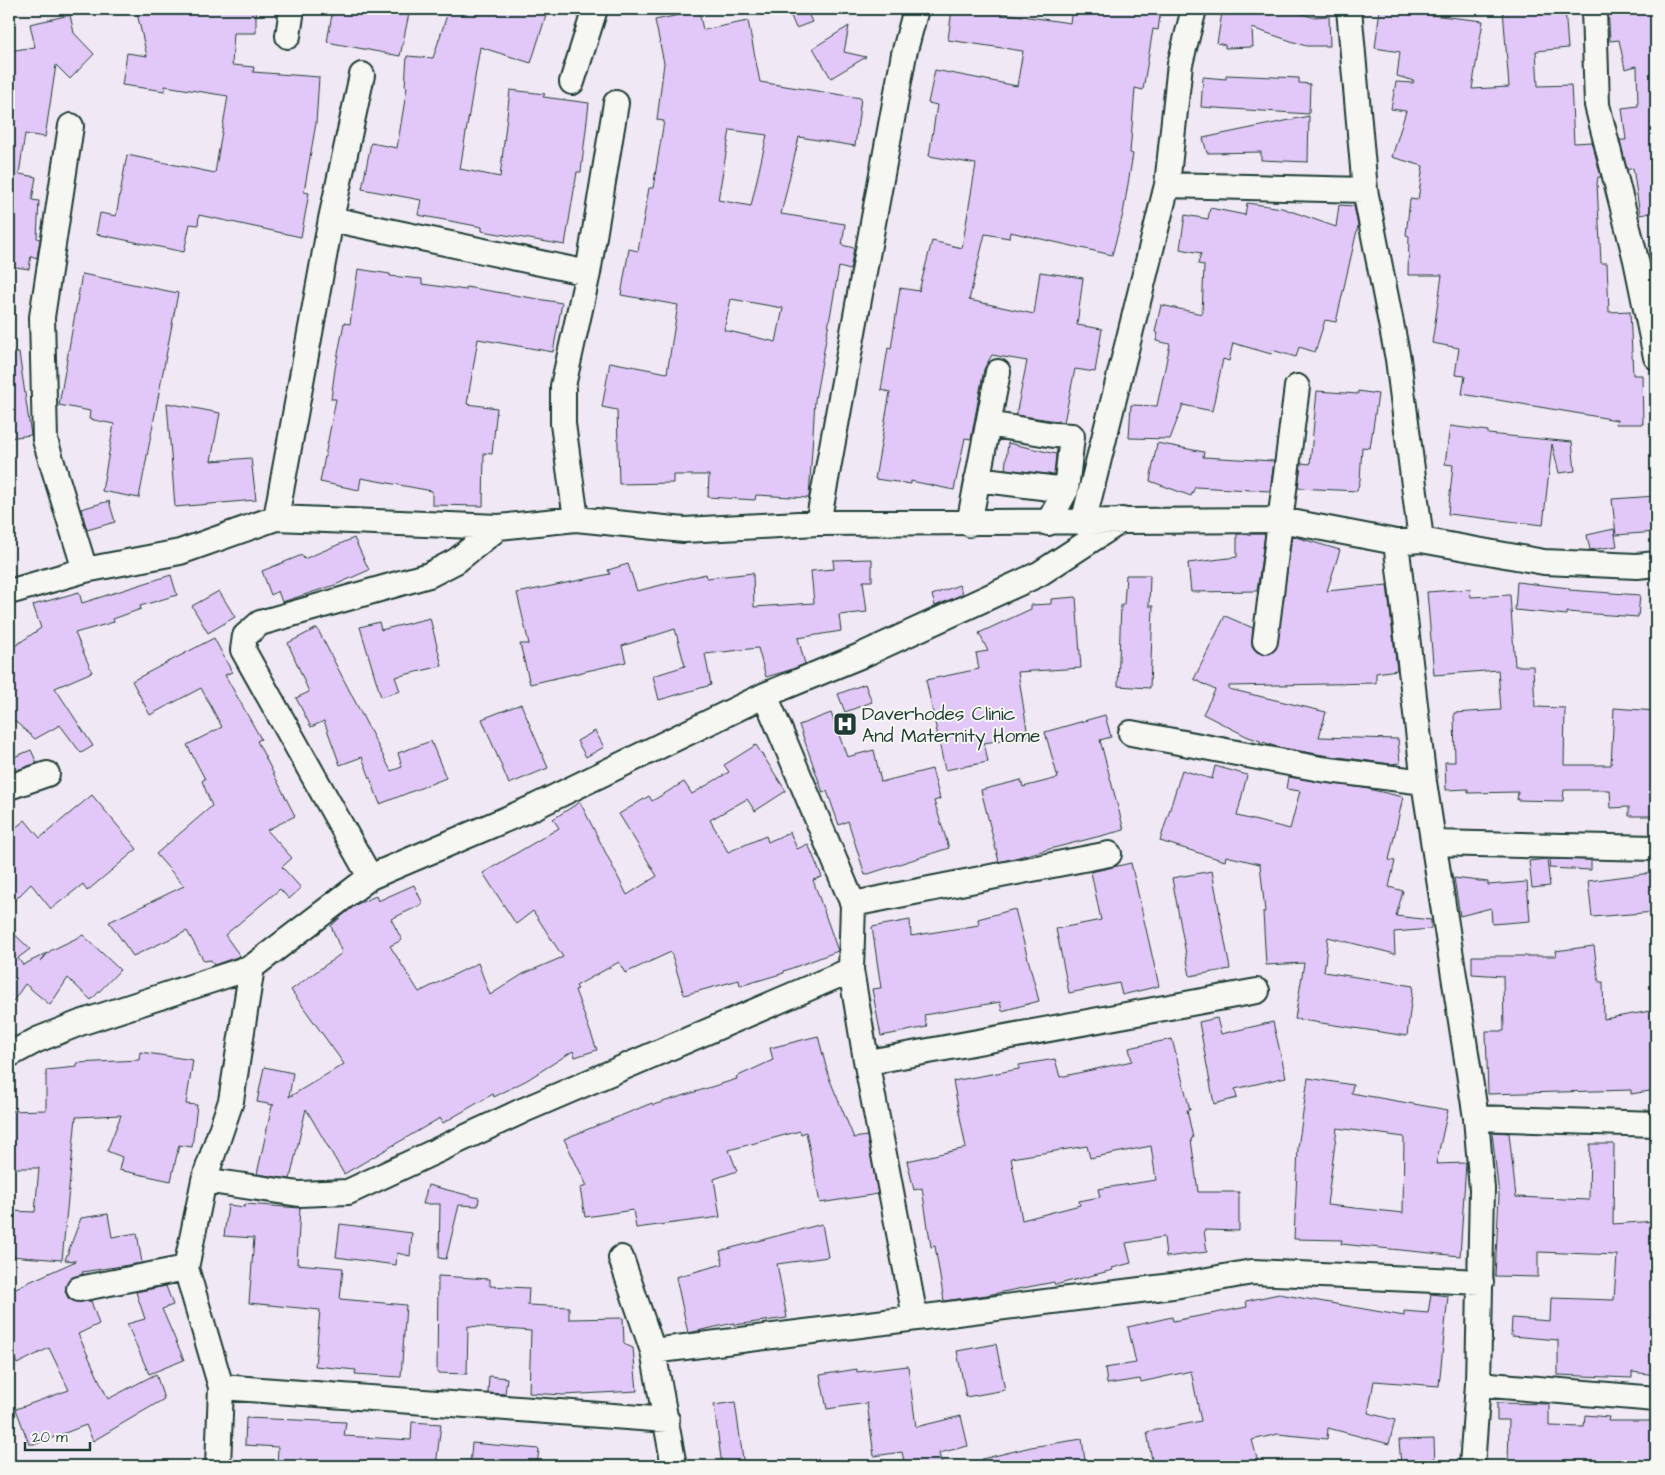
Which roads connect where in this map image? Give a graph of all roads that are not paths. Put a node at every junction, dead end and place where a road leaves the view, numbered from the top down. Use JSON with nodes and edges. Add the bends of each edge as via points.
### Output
{"nodes":[{"id":1,"x":292,"y":9,"type":"edge"},
{"id":2,"x":595,"y":9,"type":"edge"},
{"id":3,"x":916,"y":9,"type":"edge"},
{"id":4,"x":1194,"y":9,"type":"edge"},
{"id":5,"x":1349,"y":9,"type":"edge"},
{"id":6,"x":1594,"y":9,"type":"edge"},
{"id":7,"x":288,"y":36,"type":"dead end"},
{"id":8,"x":362,"y":75,"type":"dead end"},
{"id":9,"x":572,"y":82,"type":"dead end"},
{"id":10,"x":616,"y":103,"type":"dead end"},
{"id":11,"x":71,"y":126,"type":"dead end"},
{"id":12,"x":1167,"y":184,"type":"junction"},
{"id":13,"x":1365,"y":190,"type":"junction"},
{"id":14,"x":331,"y":220,"type":"junction"},
{"id":15,"x":588,"y":273,"type":"junction"},
{"id":16,"x":1656,"y":357,"type":"edge"},
{"id":17,"x":998,"y":372,"type":"dead end"},
{"id":18,"x":1297,"y":387,"type":"dead end"},
{"id":19,"x":988,"y":424,"type":"junction"},
{"id":20,"x":977,"y":479,"type":"junction"},
{"id":21,"x":1066,"y":490,"type":"junction"},
{"id":22,"x":276,"y":518,"type":"junction"},
{"id":23,"x":576,"y":519,"type":"junction"},
{"id":24,"x":1122,"y":520,"type":"junction"},
{"id":25,"x":1281,"y":520,"type":"junction"},
{"id":26,"x":818,"y":523,"type":"junction"},
{"id":27,"x":1048,"y":523,"type":"junction"},
{"id":28,"x":1082,"y":523,"type":"junction"},
{"id":29,"x":968,"y":524,"type":"junction"},
{"id":30,"x":499,"y":527,"type":"junction"},
{"id":31,"x":1421,"y":540,"type":"junction"},
{"id":32,"x":1396,"y":542,"type":"junction"},
{"id":33,"x":1656,"y":564,"type":"edge"},
{"id":34,"x":85,"y":570,"type":"junction"},
{"id":35,"x":9,"y":592,"type":"edge"},
{"id":36,"x":1265,"y":641,"type":"dead end"},
{"id":37,"x":765,"y":695,"type":"junction"},
{"id":38,"x":1131,"y":733,"type":"dead end"},
{"id":39,"x":48,"y":774,"type":"dead end"},
{"id":40,"x":1424,"y":782,"type":"junction"},
{"id":41,"x":9,"y":787,"type":"edge"},
{"id":42,"x":1434,"y":843,"type":"junction"},
{"id":43,"x":1656,"y":848,"type":"edge"},
{"id":44,"x":1109,"y":854,"type":"dead end"},
{"id":45,"x":370,"y":877,"type":"junction"},
{"id":46,"x":853,"y":904,"type":"junction"},
{"id":47,"x":252,"y":967,"type":"junction"},
{"id":48,"x":851,"y":970,"type":"junction"},
{"id":49,"x":1257,"y":991,"type":"dead end"},
{"id":50,"x":9,"y":1055,"type":"edge"},
{"id":51,"x":866,"y":1060,"type":"junction"},
{"id":52,"x":1476,"y":1118,"type":"junction"},
{"id":53,"x":1656,"y":1124,"type":"edge"},
{"id":54,"x":204,"y":1180,"type":"junction"},
{"id":55,"x":621,"y":1258,"type":"dead end"},
{"id":56,"x":186,"y":1268,"type":"junction"},
{"id":57,"x":1481,"y":1282,"type":"junction"},
{"id":58,"x":79,"y":1288,"type":"dead end"},
{"id":59,"x":915,"y":1317,"type":"junction"},
{"id":60,"x":653,"y":1351,"type":"junction"},
{"id":61,"x":1478,"y":1384,"type":"junction"},
{"id":62,"x":222,"y":1387,"type":"junction"},
{"id":63,"x":1656,"y":1399,"type":"edge"},
{"id":64,"x":667,"y":1420,"type":"junction"},
{"id":65,"x":218,"y":1466,"type":"edge"},
{"id":66,"x":674,"y":1466,"type":"edge"},
{"id":67,"x":1472,"y":1466,"type":"edge"}],
"edges":[{"from":1,"to":7,"type":"street"},
{"from":2,"to":9,"type":"street"},
{"from":3,"to":26,"type":"street","via":[[904,54]]},
{"from":4,"to":12,"type":"street","via":[[1180,64]]},
{"from":5,"to":13,"type":"street"},
{"from":6,"to":16,"type":"street","via":[[1597,105],[1636,260]]},
{"from":8,"to":14,"type":"street"},
{"from":10,"to":15,"type":"street"},
{"from":11,"to":34,"type":"street","via":[[42,317],[45,440]]},
{"from":12,"to":13,"type":"street"},
{"from":12,"to":28,"type":"street"},
{"from":13,"to":31,"type":"street","via":[[1398,359]]},
{"from":14,"to":15,"type":"street"},
{"from":14,"to":22,"type":"street"},
{"from":15,"to":23,"type":"street","via":[[563,386],[563,424]]},
{"from":17,"to":19,"type":"street"},
{"from":18,"to":25,"type":"street"},
{"from":19,"to":20,"type":"street"},
{"from":19,"to":21,"type":"street","via":[[1072,436]]},
{"from":20,"to":21,"type":"street"},
{"from":20,"to":29,"type":"street"},
{"from":21,"to":27,"type":"street"},
{"from":22,"to":30,"type":"street"},
{"from":22,"to":34,"type":"street","via":[[180,552]]},
{"from":23,"to":26,"type":"street","via":[[684,530]]},
{"from":23,"to":30,"type":"street"},
{"from":24,"to":25,"type":"street"},
{"from":24,"to":28,"type":"street"},
{"from":24,"to":37,"type":"street","via":[[1039,574],[860,656]]},
{"from":25,"to":32,"type":"street"},
{"from":25,"to":36,"type":"street"},
{"from":26,"to":29,"type":"street"},
{"from":27,"to":28,"type":"street"},
{"from":27,"to":29,"type":"street"},
{"from":30,"to":45,"type":"street","via":[[456,561],[429,575],[260,623],[246,636],[243,650]]},
{"from":31,"to":32,"type":"street"},
{"from":31,"to":33,"type":"street","via":[[1544,562]]},
{"from":32,"to":40,"type":"street"},
{"from":34,"to":35,"type":"street"},
{"from":37,"to":45,"type":"street","via":[[530,809]]},
{"from":37,"to":46,"type":"street"},
{"from":38,"to":40,"type":"street","via":[[1321,769]]},
{"from":39,"to":41,"type":"street"},
{"from":40,"to":42,"type":"street"},
{"from":42,"to":43,"type":"street"},
{"from":42,"to":52,"type":"street"},
{"from":44,"to":46,"type":"street"},
{"from":45,"to":47,"type":"street"},
{"from":46,"to":48,"type":"street"},
{"from":47,"to":50,"type":"street","via":[[80,1023]]},
{"from":47,"to":54,"type":"street","via":[[232,1101]]},
{"from":48,"to":51,"type":"street"},
{"from":48,"to":54,"type":"street","via":[[524,1110],[348,1192],[299,1194]]},
{"from":49,"to":51,"type":"street","via":[[874,1062]]},
{"from":51,"to":59,"type":"street"},
{"from":52,"to":53,"type":"street"},
{"from":52,"to":57,"type":"street","via":[[1482,1189]]},
{"from":54,"to":56,"type":"street"},
{"from":55,"to":60,"type":"street"},
{"from":56,"to":58,"type":"street"},
{"from":56,"to":62,"type":"street"},
{"from":57,"to":59,"type":"street","via":[[1252,1272],[1180,1285]]},
{"from":57,"to":61,"type":"street"},
{"from":59,"to":60,"type":"street"},
{"from":60,"to":64,"type":"street"},
{"from":61,"to":63,"type":"street"},
{"from":61,"to":67,"type":"street"},
{"from":62,"to":64,"type":"street"},
{"from":62,"to":65,"type":"street"},
{"from":64,"to":66,"type":"street"}]}
